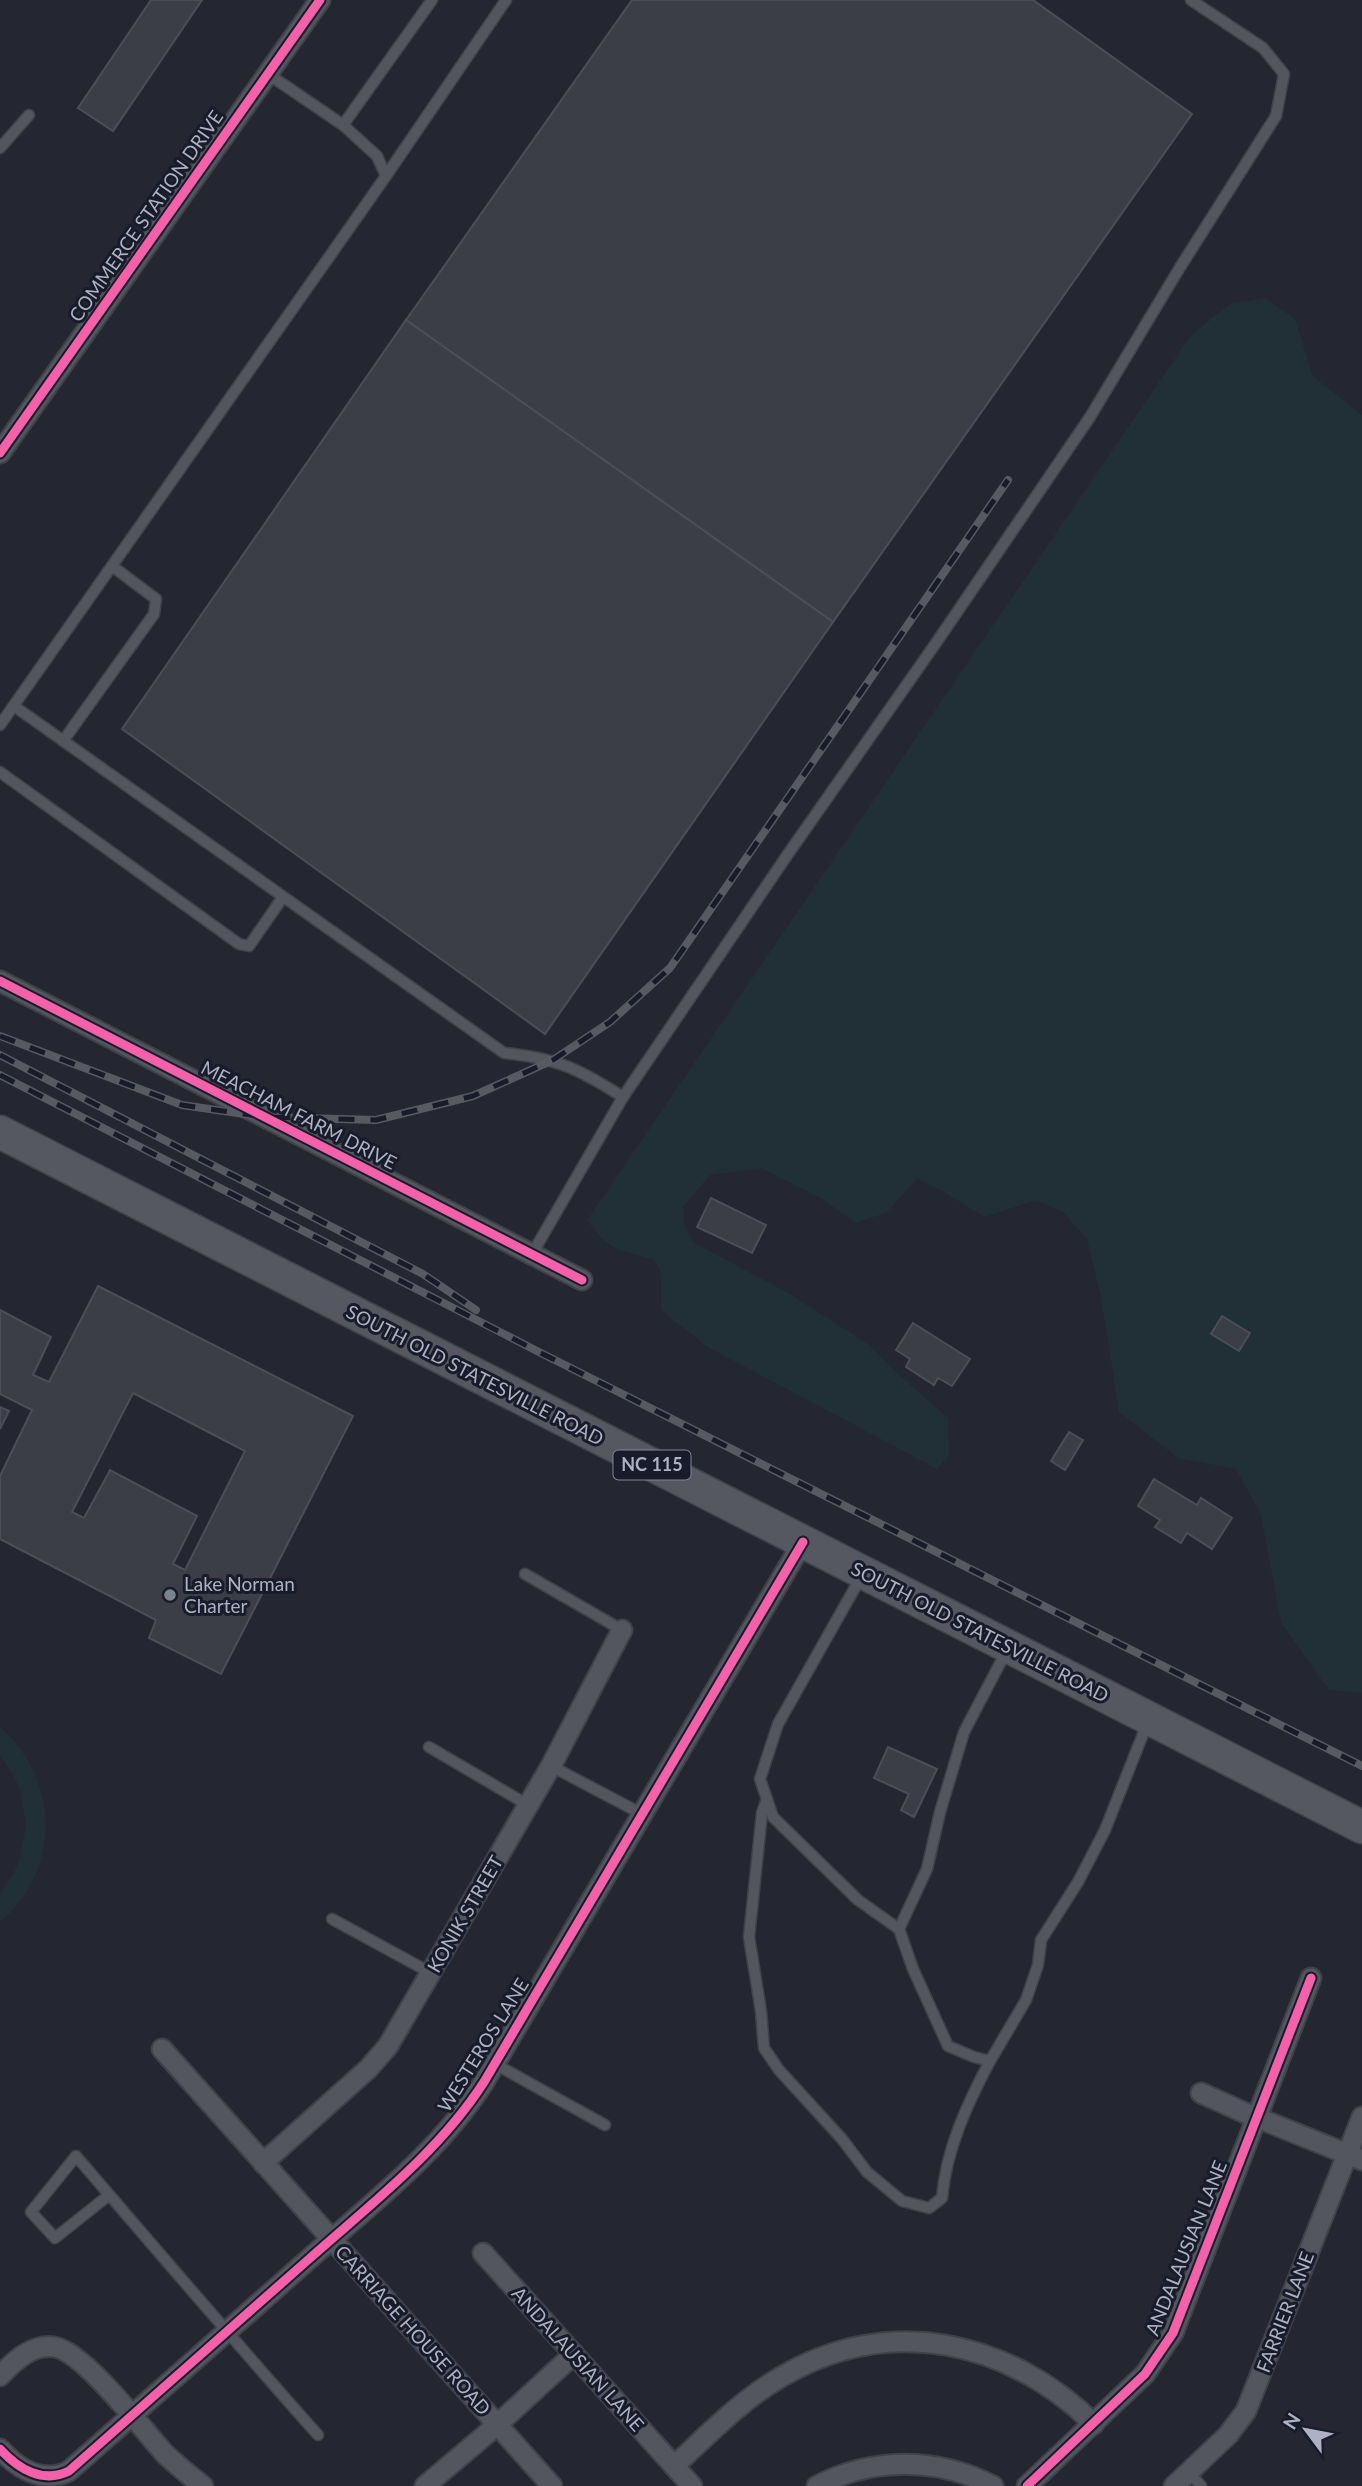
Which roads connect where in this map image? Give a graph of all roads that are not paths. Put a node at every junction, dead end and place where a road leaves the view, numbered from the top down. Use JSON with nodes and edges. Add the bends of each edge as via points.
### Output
{"nodes":[{"id":1,"x":320,"y":0,"type":"edge"},
{"id":2,"x":432,"y":0,"type":"edge"},
{"id":3,"x":506,"y":0,"type":"edge"},
{"id":4,"x":1191,"y":0,"type":"edge"},
{"id":5,"x":268,"y":74,"type":"junction"},
{"id":6,"x":29,"y":115,"type":"dead end"},
{"id":7,"x":343,"y":125,"type":"junction"},
{"id":8,"x":0,"y":148,"type":"edge"},
{"id":9,"x":386,"y":176,"type":"junction"},
{"id":10,"x":0,"y":453,"type":"edge"},
{"id":11,"x":112,"y":566,"type":"junction"},
{"id":12,"x":14,"y":706,"type":"junction"},
{"id":13,"x":0,"y":725,"type":"edge"},
{"id":14,"x":63,"y":741,"type":"junction"},
{"id":15,"x":0,"y":772,"type":"edge"},
{"id":16,"x":283,"y":897,"type":"junction"},
{"id":17,"x":0,"y":981,"type":"edge"},
{"id":18,"x":623,"y":1097,"type":"junction"},
{"id":19,"x":0,"y":1132,"type":"edge"},
{"id":20,"x":532,"y":1254,"type":"junction"},
{"id":21,"x":582,"y":1280,"type":"dead end"},
{"id":22,"x":803,"y":1542,"type":"junction"},
{"id":23,"x":863,"y":1573,"type":"junction"},
{"id":24,"x":525,"y":1574,"type":"dead end"},
{"id":25,"x":622,"y":1630,"type":"joint"},
{"id":26,"x":1009,"y":1647,"type":"junction"},
{"id":27,"x":1149,"y":1719,"type":"junction"},
{"id":28,"x":429,"y":1746,"type":"dead end"},
{"id":29,"x":551,"y":1766,"type":"junction"},
{"id":30,"x":767,"y":1799,"type":"junction"},
{"id":31,"x":528,"y":1805,"type":"junction"},
{"id":32,"x":642,"y":1814,"type":"junction"},
{"id":33,"x":1362,"y":1827,"type":"edge"},
{"id":34,"x":332,"y":1919,"type":"dead end"},
{"id":35,"x":899,"y":1929,"type":"junction"},
{"id":36,"x":431,"y":1973,"type":"junction"},
{"id":37,"x":1311,"y":1978,"type":"dead end"},
{"id":38,"x":162,"y":2049,"type":"dead end"},
{"id":39,"x":990,"y":2061,"type":"junction"},
{"id":40,"x":495,"y":2064,"type":"junction"},
{"id":41,"x":1201,"y":2093,"type":"dead end"},
{"id":42,"x":1362,"y":2117,"type":"edge"},
{"id":43,"x":1257,"y":2118,"type":"junction"},
{"id":44,"x":605,"y":2125,"type":"dead end"},
{"id":45,"x":1354,"y":2157,"type":"edge"},
{"id":46,"x":263,"y":2162,"type":"junction"},
{"id":47,"x":109,"y":2194,"type":"junction"},
{"id":48,"x":332,"y":2239,"type":"junction"},
{"id":49,"x":483,"y":2253,"type":"dead end"},
{"id":50,"x":226,"y":2332,"type":"junction"},
{"id":51,"x":574,"y":2354,"type":"junction"},
{"id":52,"x":0,"y":2376,"type":"edge"},
{"id":53,"x":131,"y":2416,"type":"junction"},
{"id":54,"x":1094,"y":2424,"type":"junction"},
{"id":55,"x":497,"y":2425,"type":"junction"},
{"id":56,"x":318,"y":2435,"type":"dead end"},
{"id":57,"x":0,"y":2449,"type":"edge"},
{"id":58,"x":674,"y":2466,"type":"junction"},
{"id":59,"x":1188,"y":2481,"type":"edge"},
{"id":60,"x":203,"y":2486,"type":"edge"},
{"id":61,"x":425,"y":2486,"type":"edge"},
{"id":62,"x":552,"y":2486,"type":"edge"},
{"id":63,"x":692,"y":2486,"type":"edge"},
{"id":64,"x":817,"y":2486,"type":"edge"},
{"id":65,"x":993,"y":2486,"type":"edge"},
{"id":66,"x":1027,"y":2486,"type":"edge"}],
"edges":[{"from":1,"to":5,"type":"street","name":"COMMERCE STATION DRIVE"},
{"from":2,"to":7,"type":"lane"},
{"from":3,"to":9,"type":"lane"},
{"from":4,"to":18,"type":"lane","via":[[1262,48],[1284,74],[1276,116],[1083,428]]},
{"from":5,"to":7,"type":"lane"},
{"from":5,"to":10,"type":"street","name":"COMMERCE STATION DRIVE"},
{"from":6,"to":8,"type":"lane"},
{"from":7,"to":9,"type":"lane","via":[[377,156]]},
{"from":9,"to":11,"type":"lane"},
{"from":11,"to":12,"type":"lane"},
{"from":11,"to":14,"type":"lane","via":[[156,599],[154,614]]},
{"from":12,"to":13,"type":"lane"},
{"from":12,"to":14,"type":"lane"},
{"from":14,"to":16,"type":"lane"},
{"from":15,"to":16,"type":"lane","via":[[239,944],[249,946]]},
{"from":16,"to":18,"type":"lane","via":[[504,1053],[552,1060]]},
{"from":17,"to":20,"type":"street","name":"MEACHAM FARM DRIVE"},
{"from":18,"to":20,"type":"lane"},
{"from":19,"to":22,"type":"main road","name":"SOUTH OLD STATESVILLE ROAD","number":"NC 115"},
{"from":20,"to":21,"type":"street","name":"MEACHAM FARM DRIVE"},
{"from":22,"to":23,"type":"main road","name":"SOUTH OLD STATESVILLE ROAD","number":"NC 115"},
{"from":22,"to":32,"type":"street","name":"WESTEROS LANE"},
{"from":23,"to":26,"type":"main road","name":"SOUTH OLD STATESVILLE ROAD","number":"NC 115"},
{"from":23,"to":30,"type":"lane","via":[[778,1724],[760,1779]]},
{"from":24,"to":25,"type":"lane"},
{"from":25,"to":29,"type":"street","name":"KONIK STREET"},
{"from":26,"to":27,"type":"main road","name":"SOUTH OLD STATESVILLE ROAD","number":"NC 115"},
{"from":26,"to":35,"type":"lane","via":[[964,1731],[927,1869]]},
{"from":27,"to":33,"type":"main road","name":"SOUTH OLD STATESVILLE ROAD","number":"NC 115"},
{"from":27,"to":39,"type":"lane","via":[[1105,1830],[1041,1940],[1026,2000]]},
{"from":28,"to":31,"type":"lane"},
{"from":29,"to":31,"type":"street","name":"KONIK STREET"},
{"from":29,"to":32,"type":"lane"},
{"from":30,"to":35,"type":"lane","via":[[773,1817],[825,1870]]},
{"from":30,"to":39,"type":"lane","via":[[749,1937],[764,2048],[779,2070],[867,2172],[902,2202],[929,2207],[942,2198],[945,2168]]},
{"from":31,"to":36,"type":"street","name":"KONIK STREET"},
{"from":32,"to":40,"type":"street","name":"WESTEROS LANE"},
{"from":34,"to":36,"type":"lane"},
{"from":35,"to":39,"type":"lane","via":[[948,2046]]},
{"from":36,"to":46,"type":"street","name":"KONIK STREET","via":[[380,2058]]},
{"from":37,"to":43,"type":"street","name":"ANDALAUSIAN LANE"},
{"from":38,"to":46,"type":"street","name":"CARRIAGE HOUSE ROAD"},
{"from":40,"to":44,"type":"lane"},
{"from":40,"to":48,"type":"street","name":"WESTEROS LANE","via":[[469,2106],[433,2149]]},
{"from":41,"to":43,"type":"street"},
{"from":42,"to":45,"type":"street","name":"FARRIER LANE"},
{"from":43,"to":45,"type":"street"},
{"from":43,"to":54,"type":"street","name":"ANDALAUSIAN LANE","via":[[1173,2333],[1145,2374]]},
{"from":45,"to":59,"type":"street","name":"FARRIER LANE","via":[[1246,2411]]},
{"from":46,"to":48,"type":"street","name":"CARRIAGE HOUSE ROAD"},
{"from":47,"to":47,"type":"lane","via":[[76,2156],[31,2212],[55,2238]]},
{"from":47,"to":50,"type":"lane"},
{"from":48,"to":50,"type":"street","name":"WESTEROS LANE"},
{"from":48,"to":55,"type":"street","name":"CARRIAGE HOUSE ROAD"},
{"from":49,"to":51,"type":"street","name":"ANDALAUSIAN LANE"},
{"from":50,"to":53,"type":"street","name":"WESTEROS LANE"},
{"from":50,"to":56,"type":"lane"},
{"from":51,"to":55,"type":"street"},
{"from":51,"to":58,"type":"street","name":"ANDALAUSIAN LANE"},
{"from":52,"to":53,"type":"street","via":[[39,2348],[65,2350]]},
{"from":53,"to":57,"type":"street","name":"WESTEROS LANE","via":[[69,2471],[52,2477],[22,2468]]},
{"from":53,"to":60,"type":"street"},
{"from":54,"to":58,"type":"street","via":[[1058,2391],[993,2357],[945,2345],[872,2345],[825,2357],[780,2377]]},
{"from":54,"to":66,"type":"street","name":"ANDALAUSIAN LANE"},
{"from":55,"to":61,"type":"street"},
{"from":55,"to":62,"type":"street","name":"CARRIAGE HOUSE ROAD"},
{"from":58,"to":63,"type":"street","name":"ANDALAUSIAN LANE"},
{"from":64,"to":65,"type":"street","via":[[858,2469],[900,2464],[941,2467]]}]}
